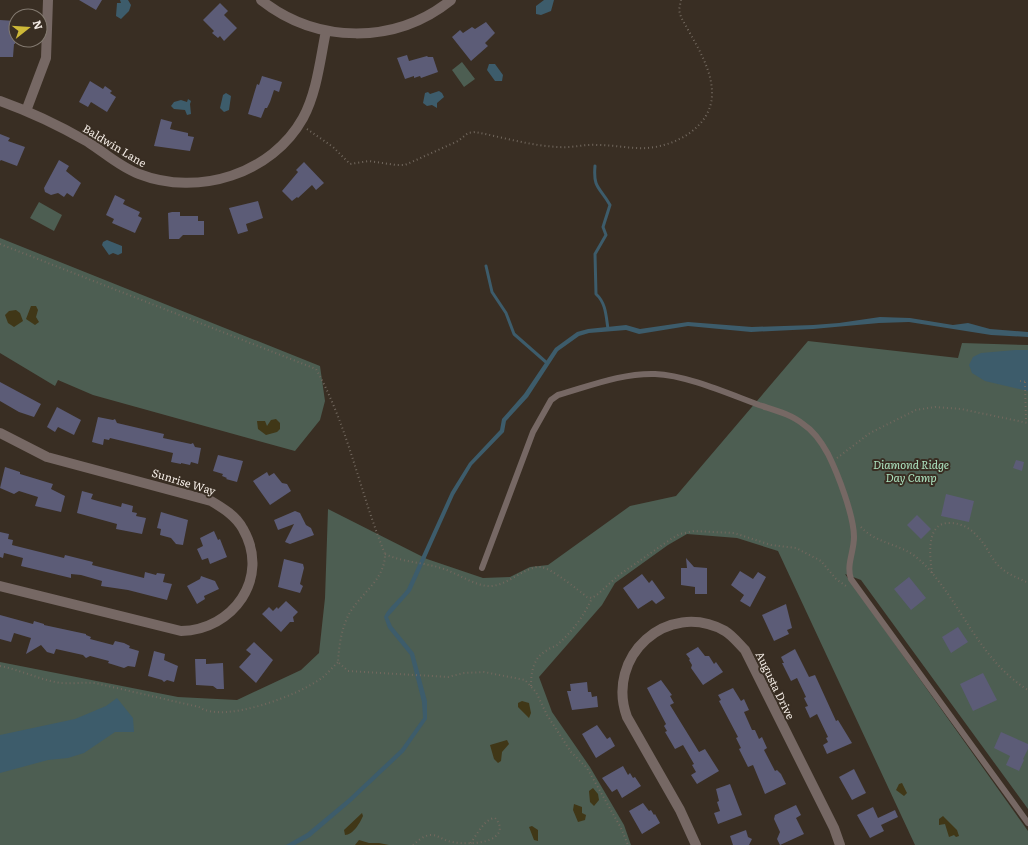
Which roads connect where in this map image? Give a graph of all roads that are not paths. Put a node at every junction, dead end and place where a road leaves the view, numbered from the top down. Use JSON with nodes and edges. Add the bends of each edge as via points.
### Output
{"nodes":[{"id":1,"x":48,"y":0,"type":"edge"},
{"id":2,"x":261,"y":0,"type":"edge"},
{"id":3,"x":451,"y":0,"type":"edge"},
{"id":4,"x":326,"y":31,"type":"junction"},
{"id":5,"x":0,"y":101,"type":"edge"},
{"id":6,"x":26,"y":111,"type":"junction"},
{"id":7,"x":0,"y":433,"type":"edge"},
{"id":8,"x":482,"y":568,"type":"dead end"},
{"id":9,"x":0,"y":586,"type":"edge"},
{"id":10,"x":1028,"y":823,"type":"edge"},
{"id":11,"x":696,"y":845,"type":"edge"},
{"id":12,"x":840,"y":845,"type":"edge"}],
"edges":[{"from":1,"to":6,"type":"street","via":[[46,58]]},
{"from":2,"to":4,"type":"street","via":[[294,21]]},
{"from":3,"to":4,"type":"street","via":[[420,19],[385,31],[361,34]]},
{"from":4,"to":6,"type":"street","name":"Baldwin Lane","via":[[313,95],[299,124],[268,158],[247,171],[214,180],[177,183],[134,172],[77,136]]},
{"from":5,"to":6,"type":"street","name":"Baldwin Lane"},
{"from":7,"to":9,"type":"street","name":"Sunrise Way","via":[[47,457],[211,501],[226,511],[243,528],[252,561],[249,581],[236,607],[218,622],[194,631],[173,629]]},
{"from":8,"to":10,"type":"lane","via":[[525,449],[551,400],[558,395],[607,380],[644,374],[664,375],[732,394],[782,413],[803,424],[823,445],[832,463],[852,520],[854,538],[849,573],[858,589]]},
{"from":11,"to":12,"type":"street","name":"Augusta Drive","via":[[680,810],[627,717],[622,693],[627,665],[639,645],[666,628],[689,623],[703,624],[726,632],[745,650],[834,828]]}]}
